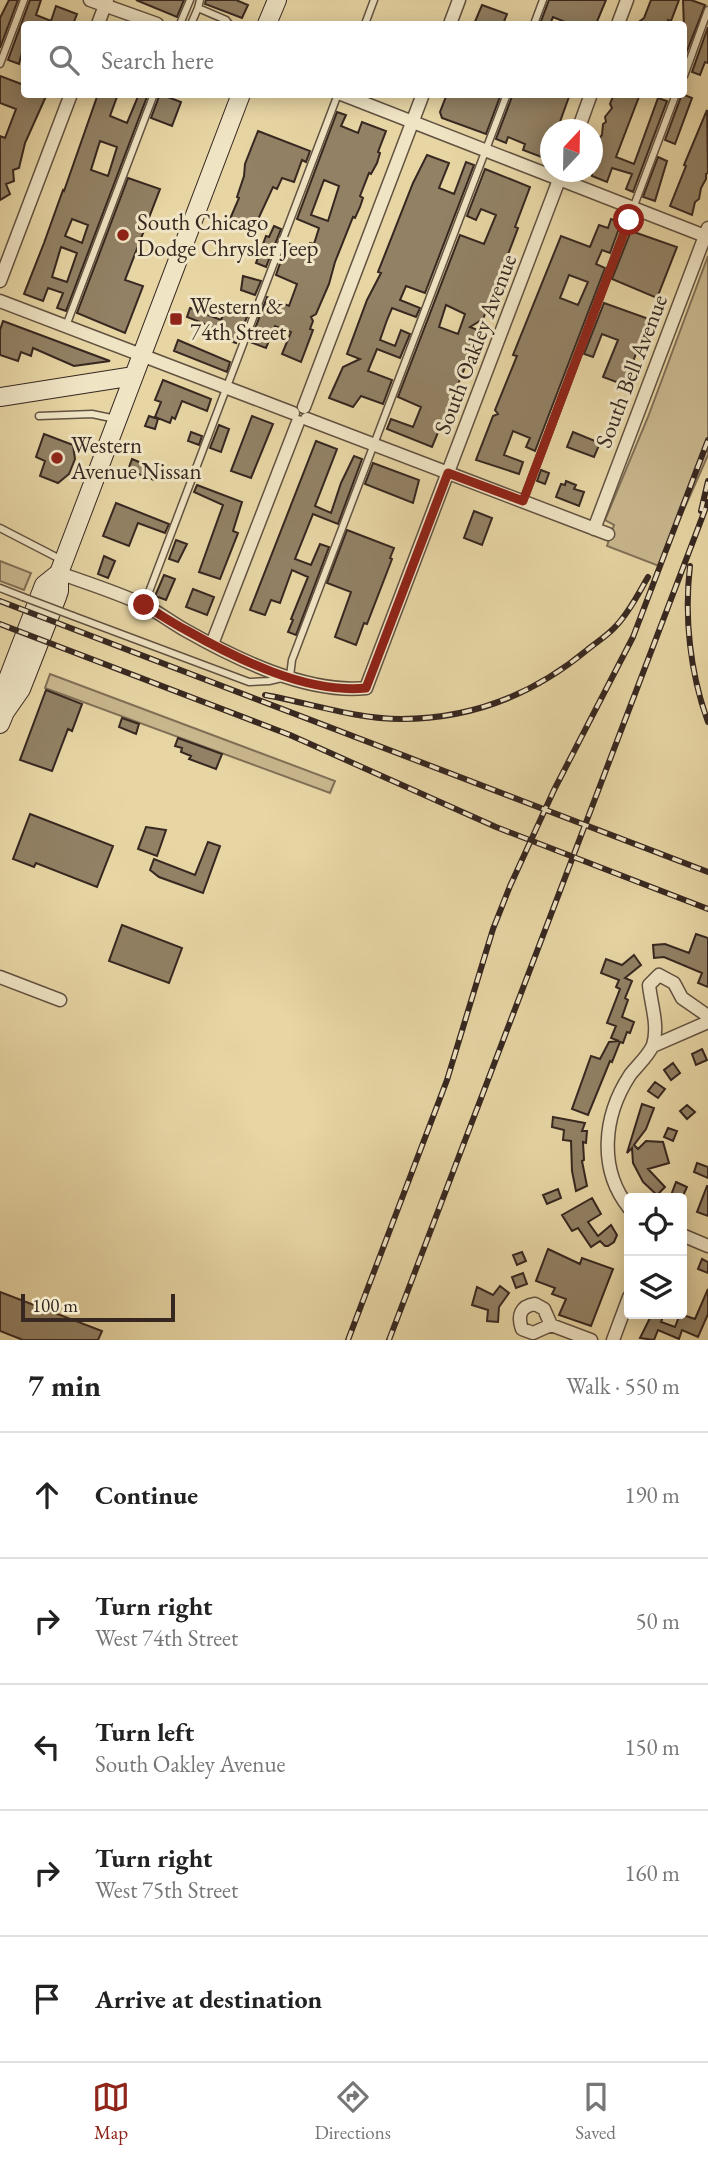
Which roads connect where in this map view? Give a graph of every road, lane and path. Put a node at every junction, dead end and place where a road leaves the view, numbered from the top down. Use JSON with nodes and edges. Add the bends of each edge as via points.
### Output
{"nodes":[{"id":1,"x":24,"y":0,"type":"edge"},
{"id":2,"x":90,"y":0,"type":"edge"},
{"id":3,"x":190,"y":0,"type":"edge"},
{"id":4,"x":200,"y":0,"type":"edge"},
{"id":5,"x":277,"y":0,"type":"edge"},
{"id":6,"x":374,"y":0,"type":"edge"},
{"id":7,"x":459,"y":0,"type":"edge"},
{"id":8,"x":543,"y":0,"type":"edge"},
{"id":9,"x":627,"y":0,"type":"edge"},
{"id":10,"x":106,"y":3,"type":"edge"},
{"id":11,"x":198,"y":8,"type":"junction"},
{"id":12,"x":708,"y":10,"type":"edge"},
{"id":13,"x":99,"y":21,"type":"edge"},
{"id":14,"x":150,"y":21,"type":"edge"},
{"id":15,"x":181,"y":21,"type":"edge"},
{"id":16,"x":192,"y":21,"type":"edge"},
{"id":17,"x":227,"y":21,"type":"edge"},
{"id":18,"x":268,"y":21,"type":"edge"},
{"id":19,"x":366,"y":21,"type":"edge"},
{"id":20,"x":451,"y":21,"type":"edge"},
{"id":21,"x":535,"y":21,"type":"edge"},
{"id":22,"x":619,"y":21,"type":"edge"},
{"id":23,"x":0,"y":64,"type":"edge"},
{"id":24,"x":687,"y":68,"type":"edge"},
{"id":25,"x":69,"y":98,"type":"edge"},
{"id":26,"x":152,"y":98,"type":"edge"},
{"id":27,"x":238,"y":98,"type":"edge"},
{"id":28,"x":337,"y":98,"type":"edge"},
{"id":29,"x":349,"y":98,"type":"edge"},
{"id":30,"x":421,"y":98,"type":"edge"},
{"id":31,"x":505,"y":98,"type":"edge"},
{"id":32,"x":590,"y":98,"type":"edge"},
{"id":33,"x":675,"y":98,"type":"edge"},
{"id":34,"x":582,"y":119,"type":"edge"},
{"id":35,"x":412,"y":122,"type":"junction"},
{"id":36,"x":485,"y":151,"type":"junction"},
{"id":37,"x":540,"y":169,"type":"edge"},
{"id":38,"x":559,"y":182,"type":"edge"},
{"id":39,"x":575,"y":182,"type":"edge"},
{"id":40,"x":634,"y":208,"type":"junction"},
{"id":41,"x":706,"y":232,"type":"edge"},
{"id":42,"x":0,"y":281,"type":"edge"},
{"id":43,"x":0,"y":301,"type":"edge"},
{"id":44,"x":66,"y":326,"type":"junction"},
{"id":45,"x":142,"y":355,"type":"junction"},
{"id":46,"x":134,"y":376,"type":"junction"},
{"id":47,"x":227,"y":388,"type":"junction"},
{"id":48,"x":0,"y":397,"type":"edge"},
{"id":49,"x":301,"y":415,"type":"junction"},
{"id":50,"x":39,"y":416,"type":"dead end"},
{"id":51,"x":118,"y":419,"type":"junction"},
{"id":52,"x":373,"y":444,"type":"junction"},
{"id":53,"x":448,"y":473,"type":"junction"},
{"id":54,"x":523,"y":501,"type":"junction"},
{"id":55,"x":0,"y":528,"type":"edge"},
{"id":56,"x":594,"y":528,"type":"junction"},
{"id":57,"x":608,"y":534,"type":"dead end"},
{"id":58,"x":61,"y":567,"type":"junction"},
{"id":59,"x":0,"y":588,"type":"edge"},
{"id":60,"x":144,"y":605,"type":"junction"},
{"id":61,"x":212,"y":644,"type":"junction"},
{"id":62,"x":290,"y":676,"type":"junction"},
{"id":63,"x":2,"y":718,"type":"edge"},
{"id":64,"x":1,"y":980,"type":"edge"},
{"id":65,"x":60,"y":1000,"type":"dead end"},
{"id":66,"x":708,"y":1016,"type":"edge"},
{"id":67,"x":708,"y":1022,"type":"edge"},
{"id":68,"x":653,"y":1046,"type":"junction"},
{"id":69,"x":624,"y":1199,"type":"edge"},
{"id":70,"x":687,"y":1237,"type":"edge"},
{"id":71,"x":708,"y":1246,"type":"edge"},
{"id":72,"x":624,"y":1310,"type":"edge"},
{"id":73,"x":551,"y":1325,"type":"dead end"},
{"id":74,"x":591,"y":1340,"type":"edge"},
{"id":75,"x":613,"y":1340,"type":"edge"}],
"edges":[{"from":1,"to":23,"type":"lane"},
{"from":2,"to":10,"type":"street"},
{"from":3,"to":15,"type":"lane"},
{"from":4,"to":11,"type":"lane"},
{"from":5,"to":18,"type":"main road"},
{"from":6,"to":19,"type":"lane"},
{"from":7,"to":20,"type":"street"},
{"from":8,"to":21,"type":"lane"},
{"from":9,"to":22,"type":"street"},
{"from":10,"to":13,"type":"street"},
{"from":10,"to":14,"type":"street"},
{"from":11,"to":16,"type":"lane"},
{"from":11,"to":17,"type":"lane"},
{"from":12,"to":24,"type":"lane"},
{"from":25,"to":42,"type":"street"},
{"from":26,"to":44,"type":"lane"},
{"from":27,"to":45,"type":"main road"},
{"from":28,"to":47,"type":"lane"},
{"from":29,"to":35,"type":"street"},
{"from":30,"to":35,"type":"street"},
{"from":31,"to":36,"type":"lane"},
{"from":32,"to":34,"type":"street"},
{"from":33,"to":40,"type":"lane"},
{"from":35,"to":36,"type":"street"},
{"from":35,"to":49,"type":"street"},
{"from":36,"to":37,"type":"street"},
{"from":36,"to":52,"type":"lane"},
{"from":38,"to":53,"type":"street","name":"South Oakley Avenue"},
{"from":39,"to":40,"type":"street"},
{"from":40,"to":41,"type":"street"},
{"from":40,"to":54,"type":"lane"},
{"from":41,"to":56,"type":"street","name":"South Bell Avenue"},
{"from":43,"to":44,"type":"street"},
{"from":44,"to":45,"type":"street"},
{"from":45,"to":46,"type":"main road"},
{"from":45,"to":47,"type":"street"},
{"from":46,"to":48,"type":"main road"},
{"from":46,"to":51,"type":"main road"},
{"from":47,"to":49,"type":"street"},
{"from":47,"to":60,"type":"lane"},
{"from":49,"to":52,"type":"street"},
{"from":49,"to":61,"type":"street"},
{"from":50,"to":51,"type":"lane","via":[[92,414]]},
{"from":51,"to":58,"type":"main road"},
{"from":52,"to":53,"type":"street"},
{"from":52,"to":62,"type":"lane","via":[[292,660]]},
{"from":53,"to":54,"type":"street"},
{"from":53,"to":62,"type":"street","name":"South Oakley Avenue","via":[[366,688],[327,688]]},
{"from":54,"to":56,"type":"street"},
{"from":55,"to":58,"type":"lane"},
{"from":56,"to":57,"type":"street"},
{"from":58,"to":60,"type":"street"},
{"from":58,"to":63,"type":"main road","via":[[44,585],[6,684]]},
{"from":59,"to":62,"type":"lane","bridge":true,"via":[[249,682]]},
{"from":60,"to":61,"type":"street"},
{"from":61,"to":62,"type":"street"},
{"from":64,"to":65,"type":"street"},
{"from":66,"to":68,"type":"street","via":[[659,975],[649,985],[655,1021]]},
{"from":67,"to":68,"type":"street"},
{"from":68,"to":69,"type":"street","via":[[629,1077],[608,1128],[612,1178]]},
{"from":70,"to":71,"type":"street"},
{"from":72,"to":75,"type":"street"},
{"from":73,"to":74,"type":"street"}]}
